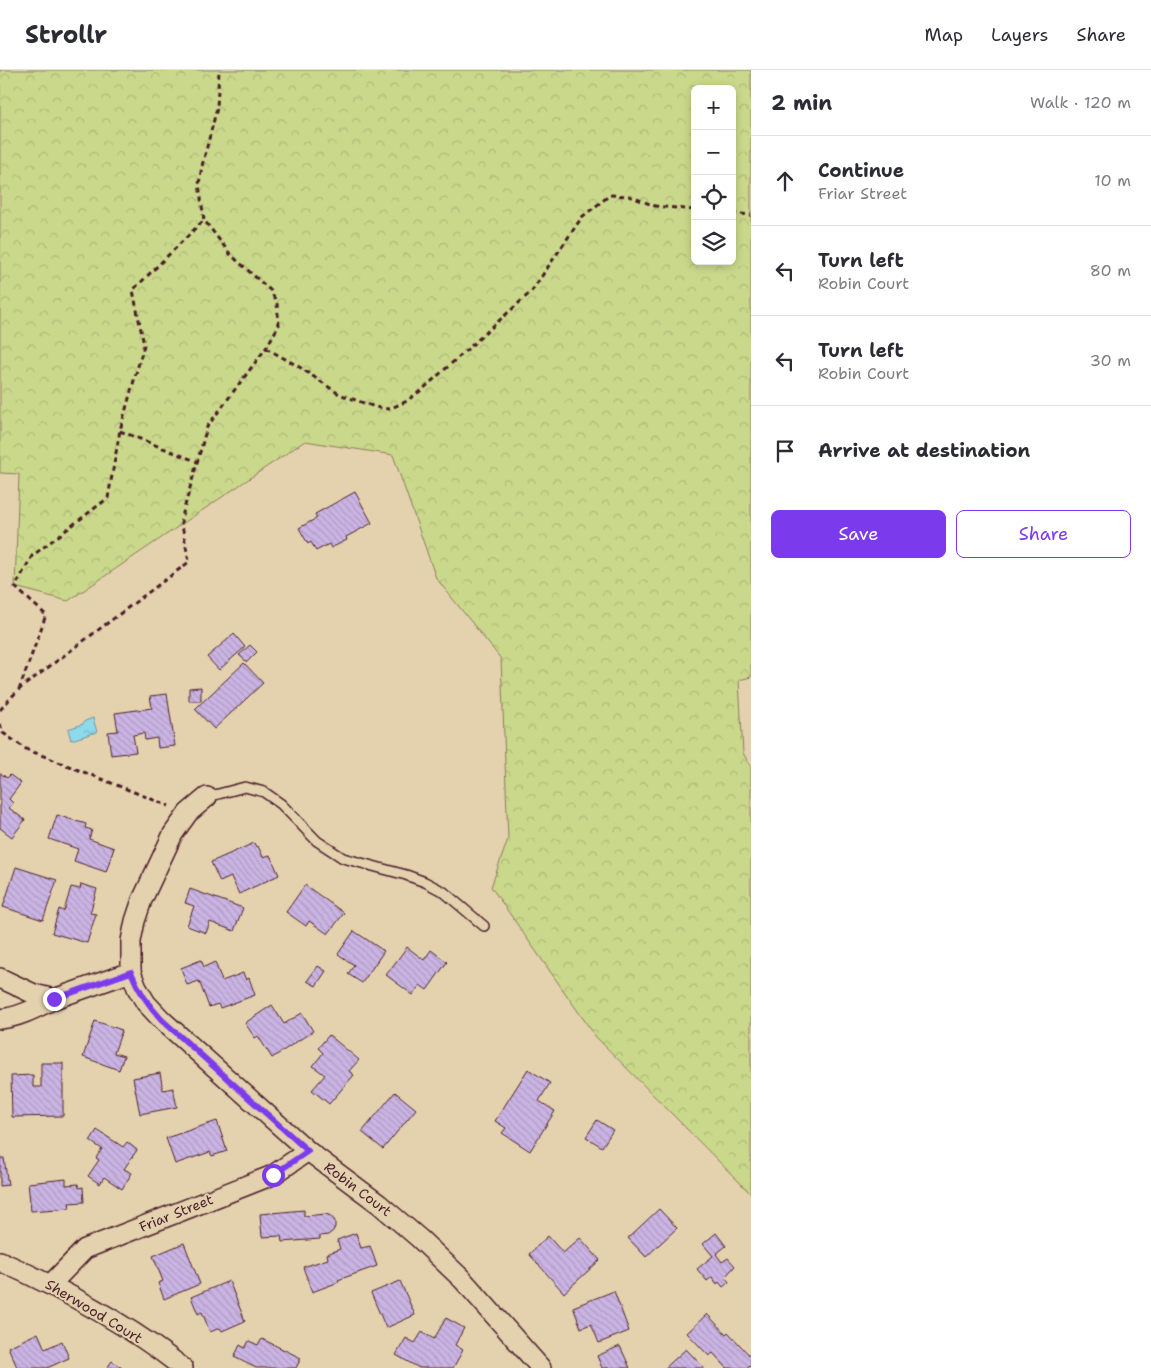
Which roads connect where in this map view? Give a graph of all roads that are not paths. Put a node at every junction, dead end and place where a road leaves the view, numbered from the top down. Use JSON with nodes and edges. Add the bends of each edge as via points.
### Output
{"nodes":[{"id":1,"x":207,"y":797,"type":"joint"},
{"id":2,"x":484,"y":926,"type":"dead end"},
{"id":3,"x":131,"y":972,"type":"junction"},
{"id":4,"x":0,"y":978,"type":"edge"},
{"id":5,"x":54,"y":999,"type":"junction"},
{"id":6,"x":0,"y":1019,"type":"edge"},
{"id":7,"x":308,"y":1151,"type":"junction"},
{"id":8,"x":0,"y":1261,"type":"edge"},
{"id":9,"x":51,"y":1284,"type":"junction"},
{"id":10,"x":183,"y":1368,"type":"edge"},
{"id":11,"x":540,"y":1368,"type":"edge"}],
"edges":[{"from":1,"to":2,"type":"lane","via":[[245,787],[264,792],[281,804],[317,842],[343,858],[425,882],[444,892]]},
{"from":1,"to":3,"type":"street","name":"Robin Court","via":[[188,813],[173,834],[140,907],[131,941]]},
{"from":3,"to":5,"type":"street"},
{"from":3,"to":7,"type":"street","name":"Robin Court","via":[[146,1003],[162,1020]]},
{"from":4,"to":5,"type":"street","via":[[34,994]]},
{"from":5,"to":6,"type":"street","via":[[30,1011]]},
{"from":7,"to":9,"type":"street","name":"Friar Street","via":[[273,1175],[84,1249]]},
{"from":7,"to":11,"type":"street","name":"Robin Court","via":[[420,1239],[462,1279]]},
{"from":8,"to":9,"type":"street","name":"Sherwood Court"},
{"from":9,"to":10,"type":"street","name":"Sherwood Court","via":[[126,1328]]}]}
